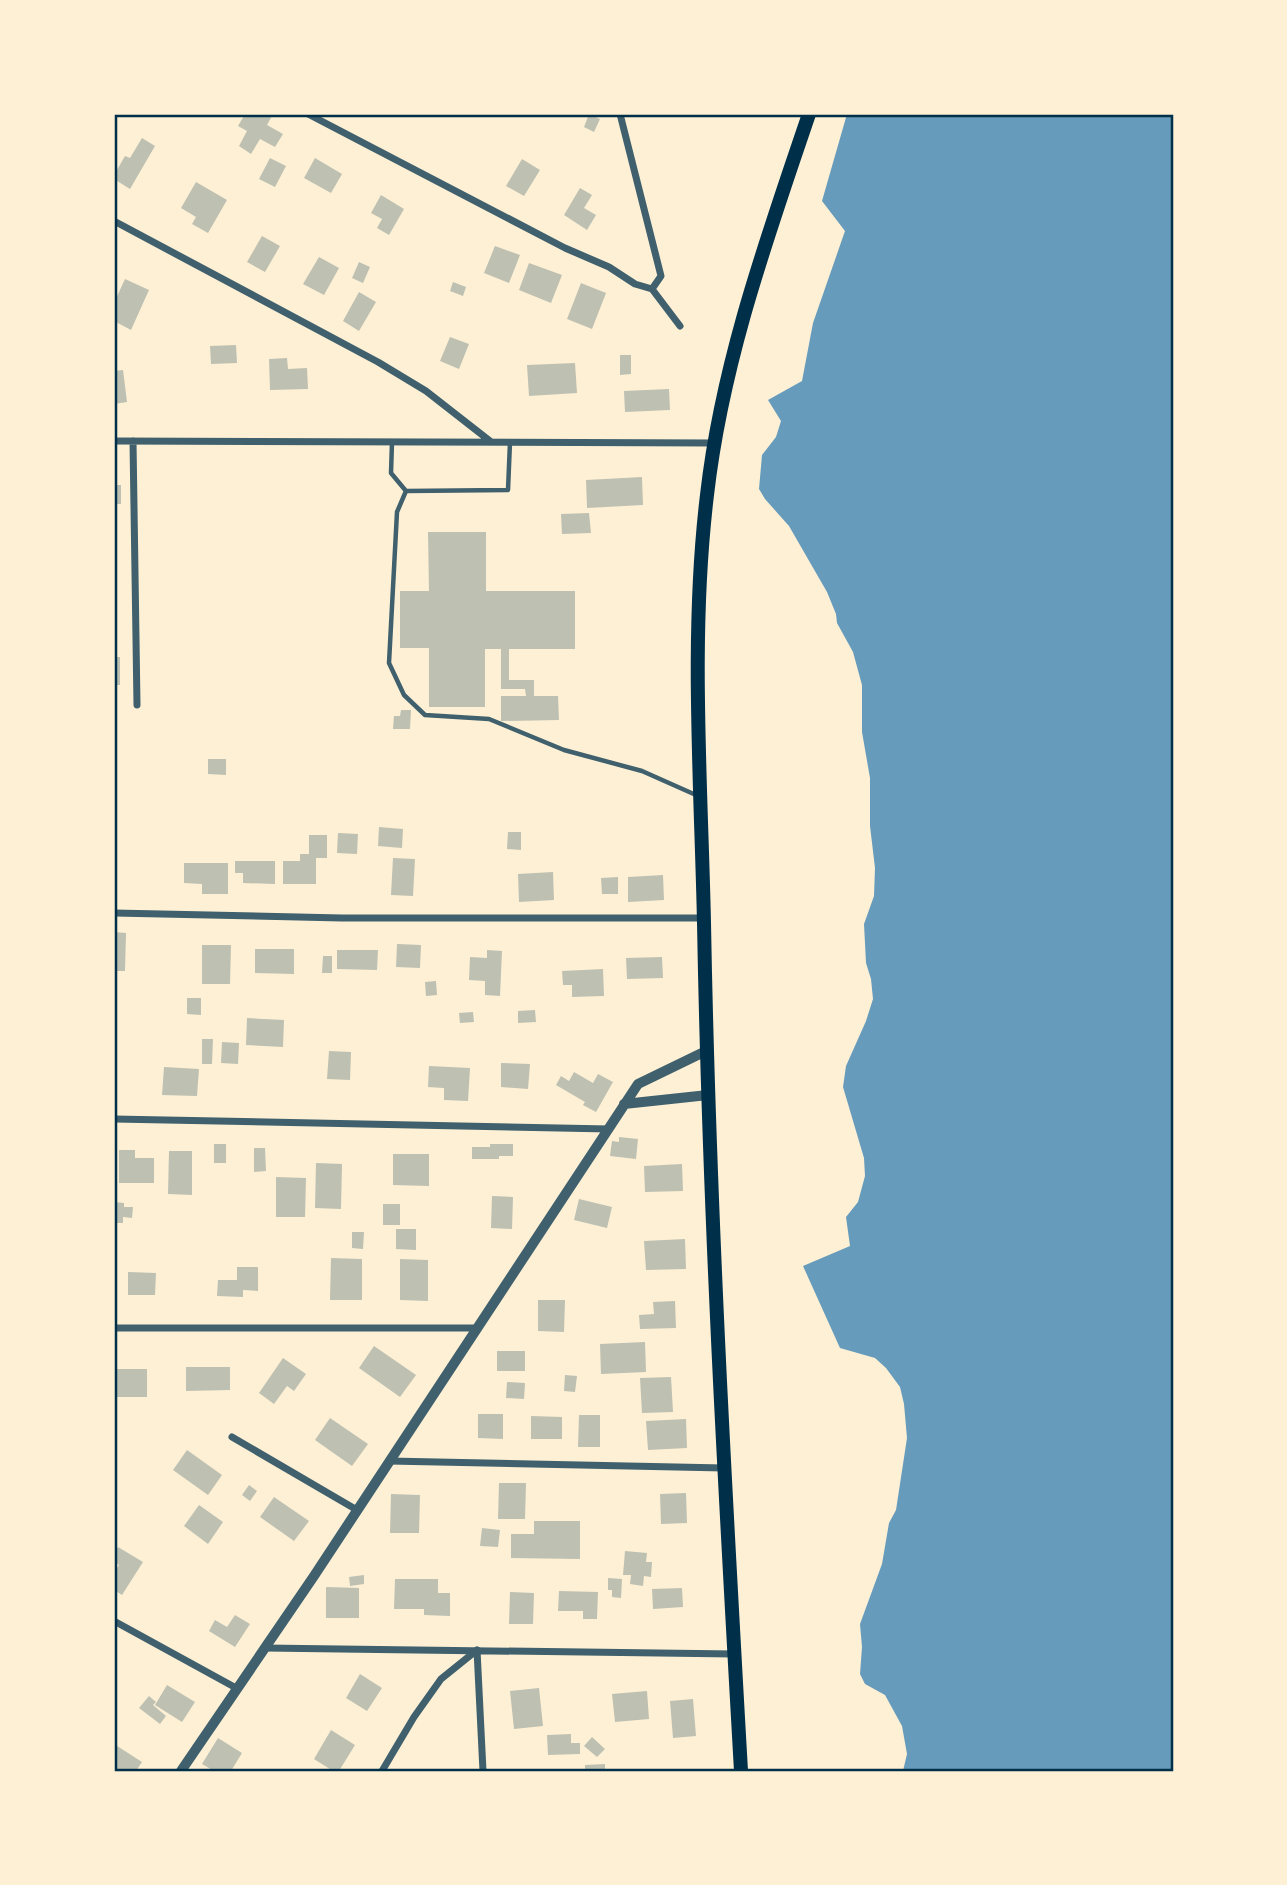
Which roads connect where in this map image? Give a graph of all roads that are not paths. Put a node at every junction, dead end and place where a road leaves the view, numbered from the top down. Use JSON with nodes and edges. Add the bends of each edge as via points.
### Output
{"nodes":[{"id":1,"x":308,"y":114,"type":"edge"},
{"id":2,"x":620,"y":114,"type":"edge"},
{"id":3,"x":809,"y":114,"type":"edge"},
{"id":4,"x":114,"y":221,"type":"edge"},
{"id":5,"x":652,"y":289,"type":"junction"},
{"id":6,"x":680,"y":326,"type":"dead end"},
{"id":7,"x":114,"y":441,"type":"edge"},
{"id":8,"x":132,"y":441,"type":"junction"},
{"id":9,"x":392,"y":441,"type":"junction"},
{"id":10,"x":490,"y":441,"type":"junction"},
{"id":11,"x":510,"y":441,"type":"junction"},
{"id":12,"x":715,"y":443,"type":"junction"},
{"id":13,"x":406,"y":491,"type":"junction"},
{"id":14,"x":137,"y":705,"type":"dead end"},
{"id":15,"x":700,"y":796,"type":"junction"},
{"id":16,"x":114,"y":913,"type":"edge"},
{"id":17,"x":704,"y":918,"type":"junction"},
{"id":18,"x":706,"y":1051,"type":"junction"},
{"id":19,"x":708,"y":1095,"type":"junction"},
{"id":20,"x":624,"y":1104,"type":"junction"},
{"id":21,"x":114,"y":1119,"type":"edge"},
{"id":22,"x":609,"y":1129,"type":"junction"},
{"id":23,"x":114,"y":1328,"type":"edge"},
{"id":24,"x":478,"y":1328,"type":"junction"},
{"id":25,"x":232,"y":1437,"type":"dead end"},
{"id":26,"x":389,"y":1461,"type":"junction"},
{"id":27,"x":725,"y":1468,"type":"junction"},
{"id":28,"x":357,"y":1510,"type":"junction"},
{"id":29,"x":114,"y":1621,"type":"edge"},
{"id":30,"x":265,"y":1648,"type":"junction"},
{"id":31,"x":477,"y":1650,"type":"junction"},
{"id":32,"x":735,"y":1654,"type":"junction"},
{"id":33,"x":238,"y":1689,"type":"junction"},
{"id":34,"x":181,"y":1771,"type":"edge"},
{"id":35,"x":382,"y":1771,"type":"edge"},
{"id":36,"x":484,"y":1771,"type":"edge"},
{"id":37,"x":741,"y":1771,"type":"edge"}],
"edges":[{"from":1,"to":5,"type":"street"},
{"from":2,"to":5,"type":"street","via":[[661,276]]},
{"from":3,"to":12,"type":"main road","via":[[743,319]]},
{"from":4,"to":10,"type":"street","via":[[378,362],[426,391]]},
{"from":5,"to":6,"type":"street"},
{"from":7,"to":8,"type":"street"},
{"from":8,"to":9,"type":"street"},
{"from":8,"to":14,"type":"street"},
{"from":9,"to":10,"type":"street"},
{"from":9,"to":13,"type":"lane","via":[[390,473]]},
{"from":10,"to":11,"type":"street"},
{"from":11,"to":12,"type":"street"},
{"from":11,"to":13,"type":"lane","via":[[508,491]]},
{"from":12,"to":15,"type":"main road","via":[[701,589]]},
{"from":13,"to":15,"type":"lane","via":[[397,512],[389,663],[404,695],[425,715],[489,719],[564,750],[642,771]]},
{"from":15,"to":17,"type":"main road"},
{"from":16,"to":17,"type":"street"},
{"from":17,"to":18,"type":"main road"},
{"from":18,"to":19,"type":"main road"},
{"from":18,"to":20,"type":"street","via":[[638,1084]]},
{"from":19,"to":20,"type":"street"},
{"from":19,"to":27,"type":"main road"},
{"from":20,"to":22,"type":"street"},
{"from":21,"to":22,"type":"street"},
{"from":22,"to":24,"type":"street"},
{"from":23,"to":24,"type":"street"},
{"from":24,"to":26,"type":"street"},
{"from":25,"to":28,"type":"street"},
{"from":26,"to":27,"type":"street"},
{"from":26,"to":28,"type":"street"},
{"from":27,"to":32,"type":"main road"},
{"from":28,"to":30,"type":"street"},
{"from":29,"to":33,"type":"street"},
{"from":30,"to":31,"type":"street"},
{"from":30,"to":33,"type":"street"},
{"from":31,"to":32,"type":"street"},
{"from":31,"to":35,"type":"street","via":[[441,1679]]},
{"from":31,"to":36,"type":"street"},
{"from":32,"to":37,"type":"main road"},
{"from":33,"to":34,"type":"street"}]}
